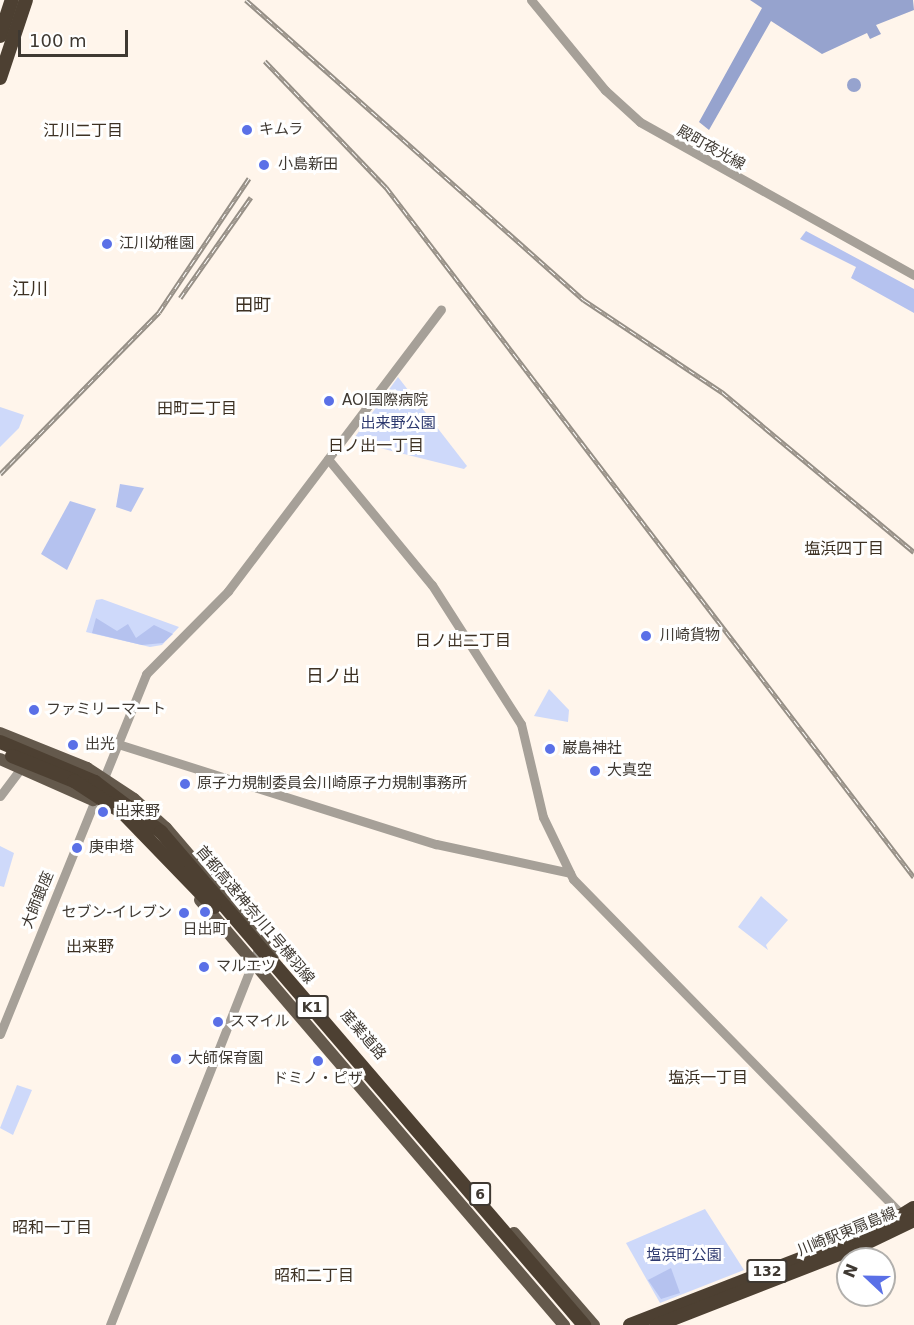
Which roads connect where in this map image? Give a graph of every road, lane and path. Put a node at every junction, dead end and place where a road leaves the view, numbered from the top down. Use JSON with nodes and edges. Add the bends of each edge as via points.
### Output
{"nodes":[{"id":1,"x":12,"y":0,"type":"edge"},
{"id":2,"x":26,"y":0,"type":"edge"},
{"id":3,"x":531,"y":0,"type":"edge"},
{"id":4,"x":0,"y":36,"type":"edge"},
{"id":5,"x":0,"y":78,"type":"edge"},
{"id":6,"x":914,"y":275,"type":"edge"},
{"id":7,"x":441,"y":309,"type":"dead end"},
{"id":8,"x":328,"y":459,"type":"junction"},
{"id":9,"x":0,"y":733,"type":"edge"},
{"id":10,"x":0,"y":742,"type":"edge"},
{"id":11,"x":118,"y":744,"type":"junction"},
{"id":12,"x":39,"y":747,"type":"junction"},
{"id":13,"x":0,"y":751,"type":"edge"},
{"id":14,"x":0,"y":759,"type":"edge"},
{"id":15,"x":21,"y":767,"type":"junction"},
{"id":16,"x":104,"y":777,"type":"junction"},
{"id":17,"x":0,"y":796,"type":"edge"},
{"id":18,"x":94,"y":801,"type":"junction"},
{"id":19,"x":570,"y":873,"type":"junction"},
{"id":20,"x":262,"y":939,"type":"junction"},
{"id":21,"x":253,"y":963,"type":"junction"},
{"id":22,"x":0,"y":1034,"type":"edge"},
{"id":23,"x":368,"y":1063,"type":"junction"},
{"id":24,"x":347,"y":1072,"type":"junction"},
{"id":25,"x":911,"y":1218,"type":"edge"},
{"id":26,"x":110,"y":1325,"type":"edge"},
{"id":27,"x":564,"y":1325,"type":"edge"},
{"id":28,"x":573,"y":1325,"type":"edge"},
{"id":29,"x":584,"y":1325,"type":"edge"},
{"id":30,"x":594,"y":1325,"type":"edge"},
{"id":31,"x":630,"y":1325,"type":"edge"},
{"id":32,"x":657,"y":1325,"type":"edge"}],
"edges":[{"from":1,"to":4,"type":"highway"},
{"from":2,"to":5,"type":"highway"},
{"from":3,"to":6,"type":"street","name":"殿町夜光線","via":[[605,90],[640,122]]},
{"from":7,"to":8,"type":"street","name":"大師銀座"},
{"from":8,"to":11,"type":"street","name":"大師銀座","via":[[216,606],[153,664]]},
{"from":8,"to":19,"type":"street","via":[[432,585],[521,724],[543,818]]},
{"from":9,"to":12,"type":"main road","name":"産業道路","number":"6"},
{"from":10,"to":29,"type":"highway","name":"首都高速神奈川1号横羽線","number":"K1","bridge":true,"via":[[87,777],[161,832]]},
{"from":11,"to":16,"type":"street","name":"大師銀座"},
{"from":11,"to":19,"type":"street","via":[[436,844]]},
{"from":12,"to":15,"type":"street"},
{"from":12,"to":16,"type":"main road","name":"産業道路","number":"6"},
{"from":13,"to":28,"type":"highway","name":"首都高速神奈川1号横羽線","number":"K1","bridge":true,"via":[[82,786],[155,840]]},
{"from":14,"to":15,"type":"main road","number":"6"},
{"from":15,"to":17,"type":"street"},
{"from":15,"to":18,"type":"main road","number":"6"},
{"from":16,"to":18,"type":"street","name":"大師銀座"},
{"from":16,"to":20,"type":"main road","name":"産業道路","number":"6","via":[[166,828]]},
{"from":18,"to":21,"type":"main road","number":"6","via":[[149,843]]},
{"from":18,"to":22,"type":"street","name":"大師銀座"},
{"from":19,"to":25,"type":"street"},
{"from":20,"to":21,"type":"street"},
{"from":20,"to":23,"type":"main road","name":"産業道路","number":"6"},
{"from":21,"to":24,"type":"main road","number":"6"},
{"from":21,"to":26,"type":"street"},
{"from":23,"to":24,"type":"street"},
{"from":23,"to":30,"type":"main road","name":"産業道路","number":"6"},
{"from":24,"to":27,"type":"main road","number":"6"},
{"from":25,"to":31,"type":"highway","name":"川崎駅東扇島線","number":"132"},
{"from":25,"to":32,"type":"highway","name":"川崎駅東扇島線","number":"132"}]}
